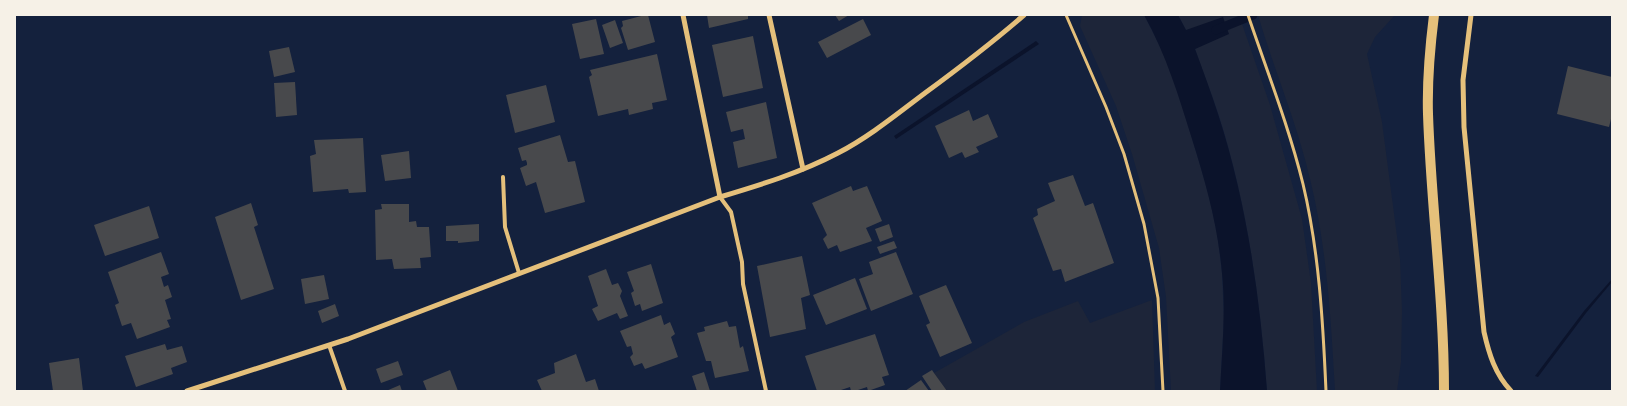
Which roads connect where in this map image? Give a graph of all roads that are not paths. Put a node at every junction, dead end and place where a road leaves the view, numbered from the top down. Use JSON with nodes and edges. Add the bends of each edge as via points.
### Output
{"nodes":[{"id":1,"x":683,"y":15,"type":"edge"},
{"id":2,"x":768,"y":15,"type":"edge"},
{"id":3,"x":1024,"y":15,"type":"edge"},
{"id":4,"x":1434,"y":15,"type":"edge"},
{"id":5,"x":1471,"y":15,"type":"edge"},
{"id":6,"x":803,"y":169,"type":"junction"},
{"id":7,"x":503,"y":177,"type":"dead end"},
{"id":8,"x":720,"y":197,"type":"junction"},
{"id":9,"x":519,"y":273,"type":"junction"},
{"id":10,"x":329,"y":345,"type":"junction"},
{"id":11,"x":202,"y":389,"type":"edge"},
{"id":12,"x":187,"y":391,"type":"edge"},
{"id":13,"x":345,"y":391,"type":"edge"},
{"id":14,"x":766,"y":391,"type":"edge"},
{"id":15,"x":1444,"y":391,"type":"edge"},
{"id":16,"x":1510,"y":391,"type":"edge"}],
"edges":[{"from":1,"to":8,"type":"street"},
{"from":2,"to":6,"type":"street"},
{"from":3,"to":6,"type":"street","via":[[870,135]]},
{"from":4,"to":15,"type":"main road","via":[[1428,112]]},
{"from":5,"to":16,"type":"street","via":[[1463,80],[1464,127],[1484,332],[1490,358]]},
{"from":6,"to":8,"type":"street"},
{"from":7,"to":9,"type":"lane","via":[[505,227]]},
{"from":8,"to":9,"type":"street"},
{"from":8,"to":14,"type":"lane","via":[[731,212]]},
{"from":9,"to":10,"type":"street"},
{"from":10,"to":11,"type":"street"},
{"from":10,"to":13,"type":"lane"},
{"from":11,"to":12,"type":"street"}]}
